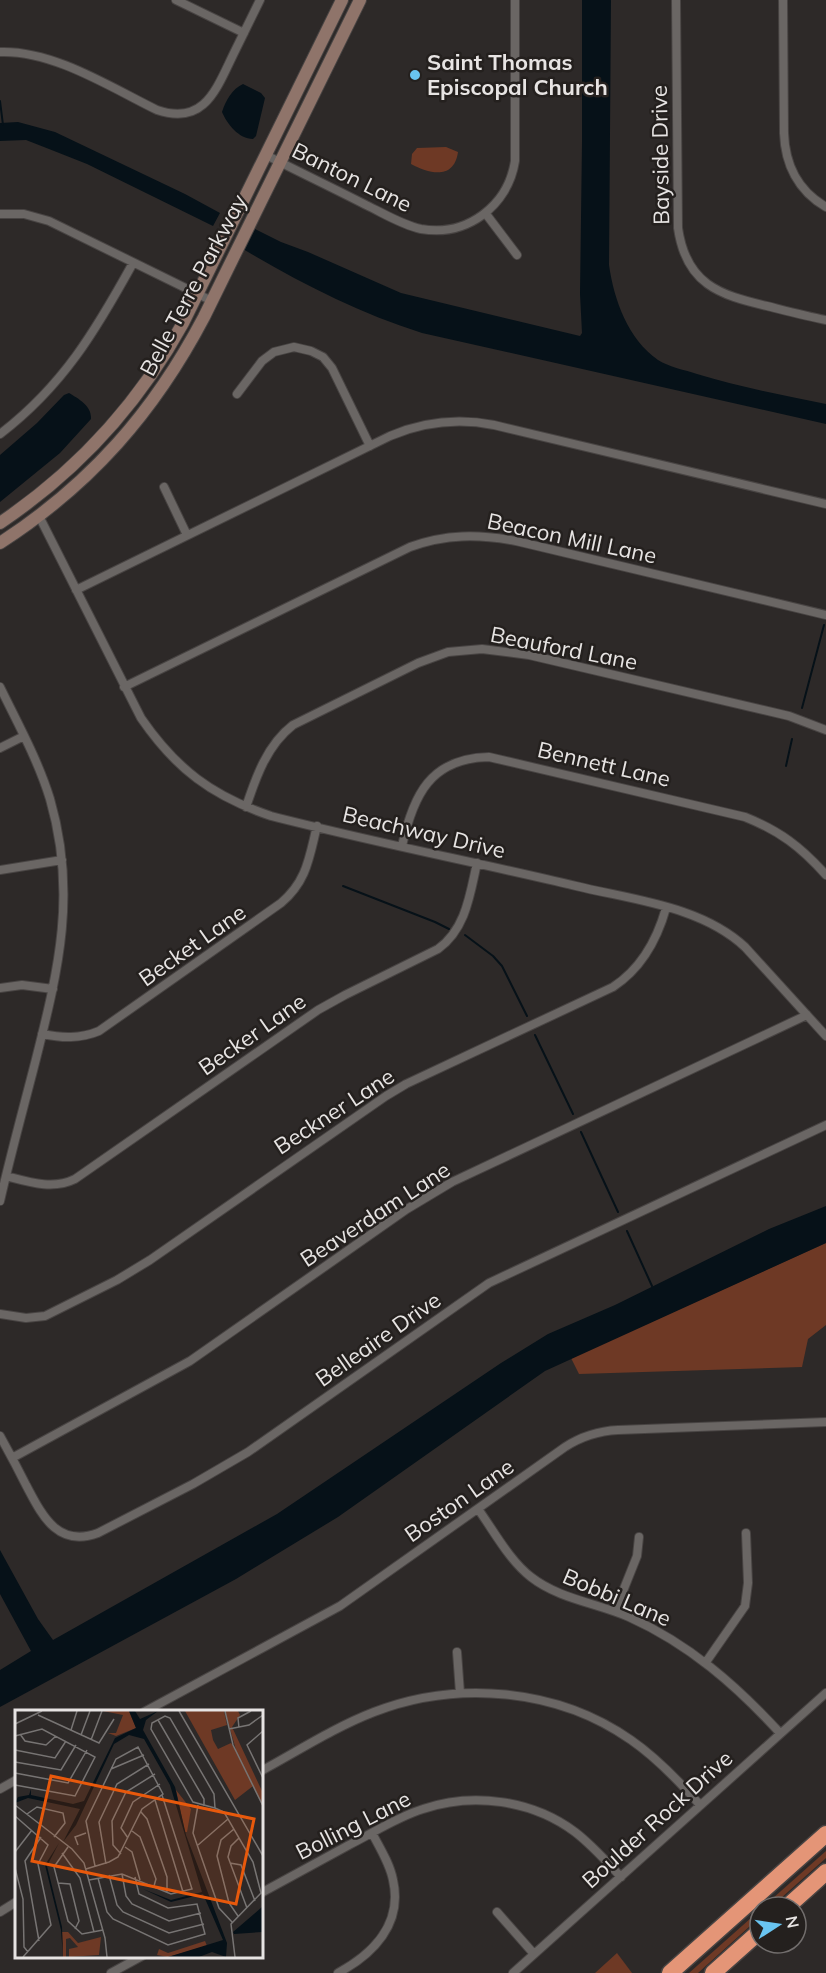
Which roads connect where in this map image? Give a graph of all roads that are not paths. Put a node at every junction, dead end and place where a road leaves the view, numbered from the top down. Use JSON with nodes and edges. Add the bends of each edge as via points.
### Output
{"nodes":[{"id":1,"x":176,"y":0,"type":"edge"},
{"id":2,"x":260,"y":0,"type":"edge"},
{"id":3,"x":342,"y":0,"type":"edge"},
{"id":4,"x":360,"y":0,"type":"edge"},
{"id":5,"x":515,"y":0,"type":"edge"},
{"id":6,"x":676,"y":0,"type":"edge"},
{"id":7,"x":783,"y":0,"type":"edge"},
{"id":8,"x":244,"y":33,"type":"junction"},
{"id":9,"x":0,"y":52,"type":"edge"},
{"id":10,"x":266,"y":155,"type":"junction"},
{"id":11,"x":281,"y":163,"type":"junction"},
{"id":12,"x":826,"y":207,"type":"edge"},
{"id":13,"x":0,"y":213,"type":"edge"},
{"id":14,"x":486,"y":214,"type":"junction"},
{"id":15,"x":517,"y":255,"type":"dead end"},
{"id":16,"x":133,"y":263,"type":"junction"},
{"id":17,"x":197,"y":294,"type":"junction"},
{"id":18,"x":212,"y":301,"type":"junction"},
{"id":19,"x":826,"y":320,"type":"edge"},
{"id":20,"x":237,"y":394,"type":"dead end"},
{"id":21,"x":0,"y":434,"type":"edge"},
{"id":22,"x":370,"y":446,"type":"junction"},
{"id":23,"x":164,"y":488,"type":"dead end"},
{"id":24,"x":826,"y":504,"type":"edge"},
{"id":25,"x":39,"y":516,"type":"junction"},
{"id":26,"x":0,"y":523,"type":"edge"},
{"id":27,"x":187,"y":535,"type":"junction"},
{"id":28,"x":0,"y":543,"type":"edge"},
{"id":29,"x":76,"y":590,"type":"junction"},
{"id":30,"x":826,"y":615,"type":"edge"},
{"id":31,"x":0,"y":687,"type":"edge"},
{"id":32,"x":124,"y":687,"type":"junction"},
{"id":33,"x":826,"y":730,"type":"edge"},
{"id":34,"x":24,"y":736,"type":"junction"},
{"id":35,"x":0,"y":748,"type":"edge"},
{"id":36,"x":246,"y":807,"type":"junction"},
{"id":37,"x":317,"y":826,"type":"junction"},
{"id":38,"x":402,"y":846,"type":"junction"},
{"id":39,"x":62,"y":860,"type":"junction"},
{"id":40,"x":477,"y":863,"type":"junction"},
{"id":41,"x":0,"y":870,"type":"edge"},
{"id":42,"x":826,"y":875,"type":"edge"},
{"id":43,"x":666,"y":908,"type":"junction"},
{"id":44,"x":0,"y":988,"type":"edge"},
{"id":45,"x":53,"y":989,"type":"junction"},
{"id":46,"x":807,"y":1015,"type":"junction"},
{"id":47,"x":42,"y":1034,"type":"junction"},
{"id":48,"x":826,"y":1036,"type":"edge"},
{"id":49,"x":826,"y":1125,"type":"edge"},
{"id":50,"x":6,"y":1176,"type":"junction"},
{"id":51,"x":0,"y":1201,"type":"edge"},
{"id":52,"x":0,"y":1314,"type":"edge"},
{"id":53,"x":826,"y":1422,"type":"edge"},
{"id":54,"x":0,"y":1436,"type":"edge"},
{"id":55,"x":12,"y":1458,"type":"junction"},
{"id":56,"x":478,"y":1509,"type":"junction"},
{"id":57,"x":746,"y":1533,"type":"dead end"},
{"id":58,"x":639,"y":1537,"type":"dead end"},
{"id":59,"x":615,"y":1611,"type":"junction"},
{"id":60,"x":458,"y":1652,"type":"dead end"},
{"id":61,"x":706,"y":1662,"type":"junction"},
{"id":62,"x":460,"y":1693,"type":"junction"},
{"id":63,"x":826,"y":1693,"type":"edge"},
{"id":64,"x":148,"y":1710,"type":"edge"},
{"id":65,"x":780,"y":1733,"type":"junction"},
{"id":66,"x":262,"y":1770,"type":"edge"},
{"id":67,"x":15,"y":1781,"type":"edge"},
{"id":68,"x":0,"y":1789,"type":"edge"},
{"id":69,"x":700,"y":1805,"type":"junction"},
{"id":70,"x":372,"y":1833,"type":"junction"},
{"id":71,"x":826,"y":1834,"type":"edge"},
{"id":72,"x":826,"y":1872,"type":"edge"},
{"id":73,"x":621,"y":1877,"type":"junction"},
{"id":74,"x":262,"y":1892,"type":"edge"},
{"id":75,"x":800,"y":1895,"type":"edge"},
{"id":76,"x":15,"y":1903,"type":"edge"},
{"id":77,"x":0,"y":1912,"type":"edge"},
{"id":78,"x":497,"y":1912,"type":"dead end"},
{"id":79,"x":748,"y":1942,"type":"edge"},
{"id":80,"x":534,"y":1954,"type":"junction"},
{"id":81,"x":138,"y":1958,"type":"edge"},
{"id":82,"x":111,"y":1973,"type":"edge"},
{"id":83,"x":338,"y":1973,"type":"edge"},
{"id":84,"x":513,"y":1973,"type":"edge"},
{"id":85,"x":670,"y":1973,"type":"edge"},
{"id":86,"x":713,"y":1973,"type":"edge"}],
"edges":[{"from":1,"to":8,"type":"street"},
{"from":2,"to":8,"type":"street"},
{"from":3,"to":10,"type":"main road","name":"Belle Terre Parkway"},
{"from":4,"to":11,"type":"main road","name":"Belle Terre Parkway"},
{"from":5,"to":14,"type":"street","name":"Banton Lane","via":[[515,161],[506,189]]},
{"from":6,"to":19,"type":"street","name":"Bayside Drive","via":[[678,228],[686,256],[702,279],[722,294]]},
{"from":7,"to":12,"type":"street","via":[[786,154],[799,183]]},
{"from":8,"to":9,"type":"street","via":[[213,96],[196,110],[181,114],[157,110],[50,59]]},
{"from":10,"to":11,"type":"street","name":"Banton Lane"},
{"from":10,"to":17,"type":"main road","name":"Belle Terre Parkway"},
{"from":11,"to":14,"type":"street","name":"Banton Lane","via":[[421,229],[457,227]]},
{"from":11,"to":18,"type":"main road","name":"Belle Terre Parkway"},
{"from":13,"to":16,"type":"street","via":[[49,221]]},
{"from":14,"to":15,"type":"street"},
{"from":16,"to":17,"type":"street"},
{"from":16,"to":21,"type":"street","via":[[74,360]]},
{"from":17,"to":18,"type":"street"},
{"from":17,"to":26,"type":"main road","name":"Belle Terre Parkway","via":[[163,357],[125,411],[65,474]]},
{"from":18,"to":25,"type":"main road","name":"Belle Terre Parkway","via":[[177,366],[134,426],[84,479]]},
{"from":20,"to":22,"type":"street","via":[[259,364],[274,352],[294,347],[311,351],[333,368]]},
{"from":22,"to":24,"type":"street","via":[[420,426],[478,422]]},
{"from":22,"to":27,"type":"street"},
{"from":23,"to":27,"type":"street"},
{"from":25,"to":28,"type":"main road","name":"Belle Terre Parkway"},
{"from":25,"to":29,"type":"street","name":"Beachway Drive"},
{"from":27,"to":29,"type":"street"},
{"from":29,"to":32,"type":"street","name":"Beachway Drive"},
{"from":30,"to":32,"type":"street","name":"Beacon Mill Lane","via":[[516,542],[467,535],[439,538],[410,548]]},
{"from":31,"to":34,"type":"street"},
{"from":32,"to":36,"type":"street","name":"Beachway Drive","via":[[159,744],[178,764],[211,789]]},
{"from":33,"to":36,"type":"street","name":"Beauford Lane","via":[[789,716],[529,655],[462,650],[418,663],[293,724],[271,748]]},
{"from":34,"to":35,"type":"street"},
{"from":34,"to":39,"type":"street","via":[[50,801]]},
{"from":36,"to":37,"type":"street","name":"Beachway Drive"},
{"from":37,"to":38,"type":"street","name":"Beachway Drive"},
{"from":37,"to":47,"type":"street","name":"Becket Lane","via":[[304,875],[281,903],[99,1031],[70,1038]]},
{"from":38,"to":40,"type":"street","name":"Beachway Drive"},
{"from":38,"to":42,"type":"street","name":"Bennett Lane","via":[[415,801],[428,782],[453,764],[489,757],[745,817],[795,843]]},
{"from":39,"to":41,"type":"street"},
{"from":39,"to":45,"type":"street","via":[[63,929]]},
{"from":40,"to":43,"type":"street","name":"Beachway Drive"},
{"from":40,"to":50,"type":"street","name":"Becker Lane","via":[[464,917],[450,939],[438,949],[318,1010],[75,1179],[47,1185]]},
{"from":43,"to":46,"type":"street","name":"Beachway Drive","via":[[697,917],[731,935]]},
{"from":43,"to":52,"type":"street","name":"Beckner Lane","via":[[647,953],[614,987],[406,1084],[150,1260],[99,1290],[45,1316]]},
{"from":44,"to":45,"type":"street","via":[[22,985]]},
{"from":45,"to":47,"type":"street"},
{"from":46,"to":48,"type":"street","name":"Beachway Drive"},
{"from":46,"to":55,"type":"street","name":"Beaverdam Lane","via":[[452,1182],[407,1209],[190,1362]]},
{"from":47,"to":50,"type":"street"},
{"from":49,"to":55,"type":"street","name":"Belleaire Drive","via":[[489,1283],[248,1452],[98,1533],[72,1536],[51,1526]]},
{"from":50,"to":51,"type":"street"},
{"from":53,"to":56,"type":"street","name":"Boston Lane","via":[[600,1431],[572,1442]]},
{"from":54,"to":55,"type":"street","name":"Belleaire Drive"},
{"from":56,"to":59,"type":"street","name":"Bobbi Lane","via":[[534,1580]]},
{"from":56,"to":64,"type":"street","name":"Boston Lane","via":[[334,1609]]},
{"from":57,"to":61,"type":"street","via":[[745,1606]]},
{"from":58,"to":59,"type":"street","via":[[637,1556]]},
{"from":59,"to":61,"type":"street","name":"Bobbi Lane","via":[[660,1632]]},
{"from":60,"to":62,"type":"street"},
{"from":61,"to":65,"type":"street","name":"Bobbi Lane"},
{"from":62,"to":66,"type":"street","via":[[409,1701],[372,1713]]},
{"from":62,"to":69,"type":"street","via":[[530,1698],[598,1721],[647,1752]]},
{"from":63,"to":65,"type":"street","name":"Boulder Rock Drive"},
{"from":65,"to":69,"type":"street","name":"Boulder Rock Drive"},
{"from":67,"to":68,"type":"street"},
{"from":69,"to":73,"type":"street","name":"Boulder Rock Drive"},
{"from":70,"to":73,"type":"street","name":"Bolling Lane","via":[[432,1806],[464,1801],[505,1803],[563,1824]]},
{"from":70,"to":74,"type":"street","name":"Bolling Lane"},
{"from":70,"to":83,"type":"street","via":[[393,1878],[392,1912],[374,1949]]},
{"from":71,"to":85,"type":"highway"},
{"from":72,"to":75,"type":"highway"},
{"from":73,"to":80,"type":"street","name":"Boulder Rock Drive"},
{"from":76,"to":77,"type":"street"},
{"from":78,"to":80,"type":"street"},
{"from":79,"to":86,"type":"highway"},
{"from":80,"to":84,"type":"street","name":"Boulder Rock Drive"},
{"from":81,"to":82,"type":"street"}]}
